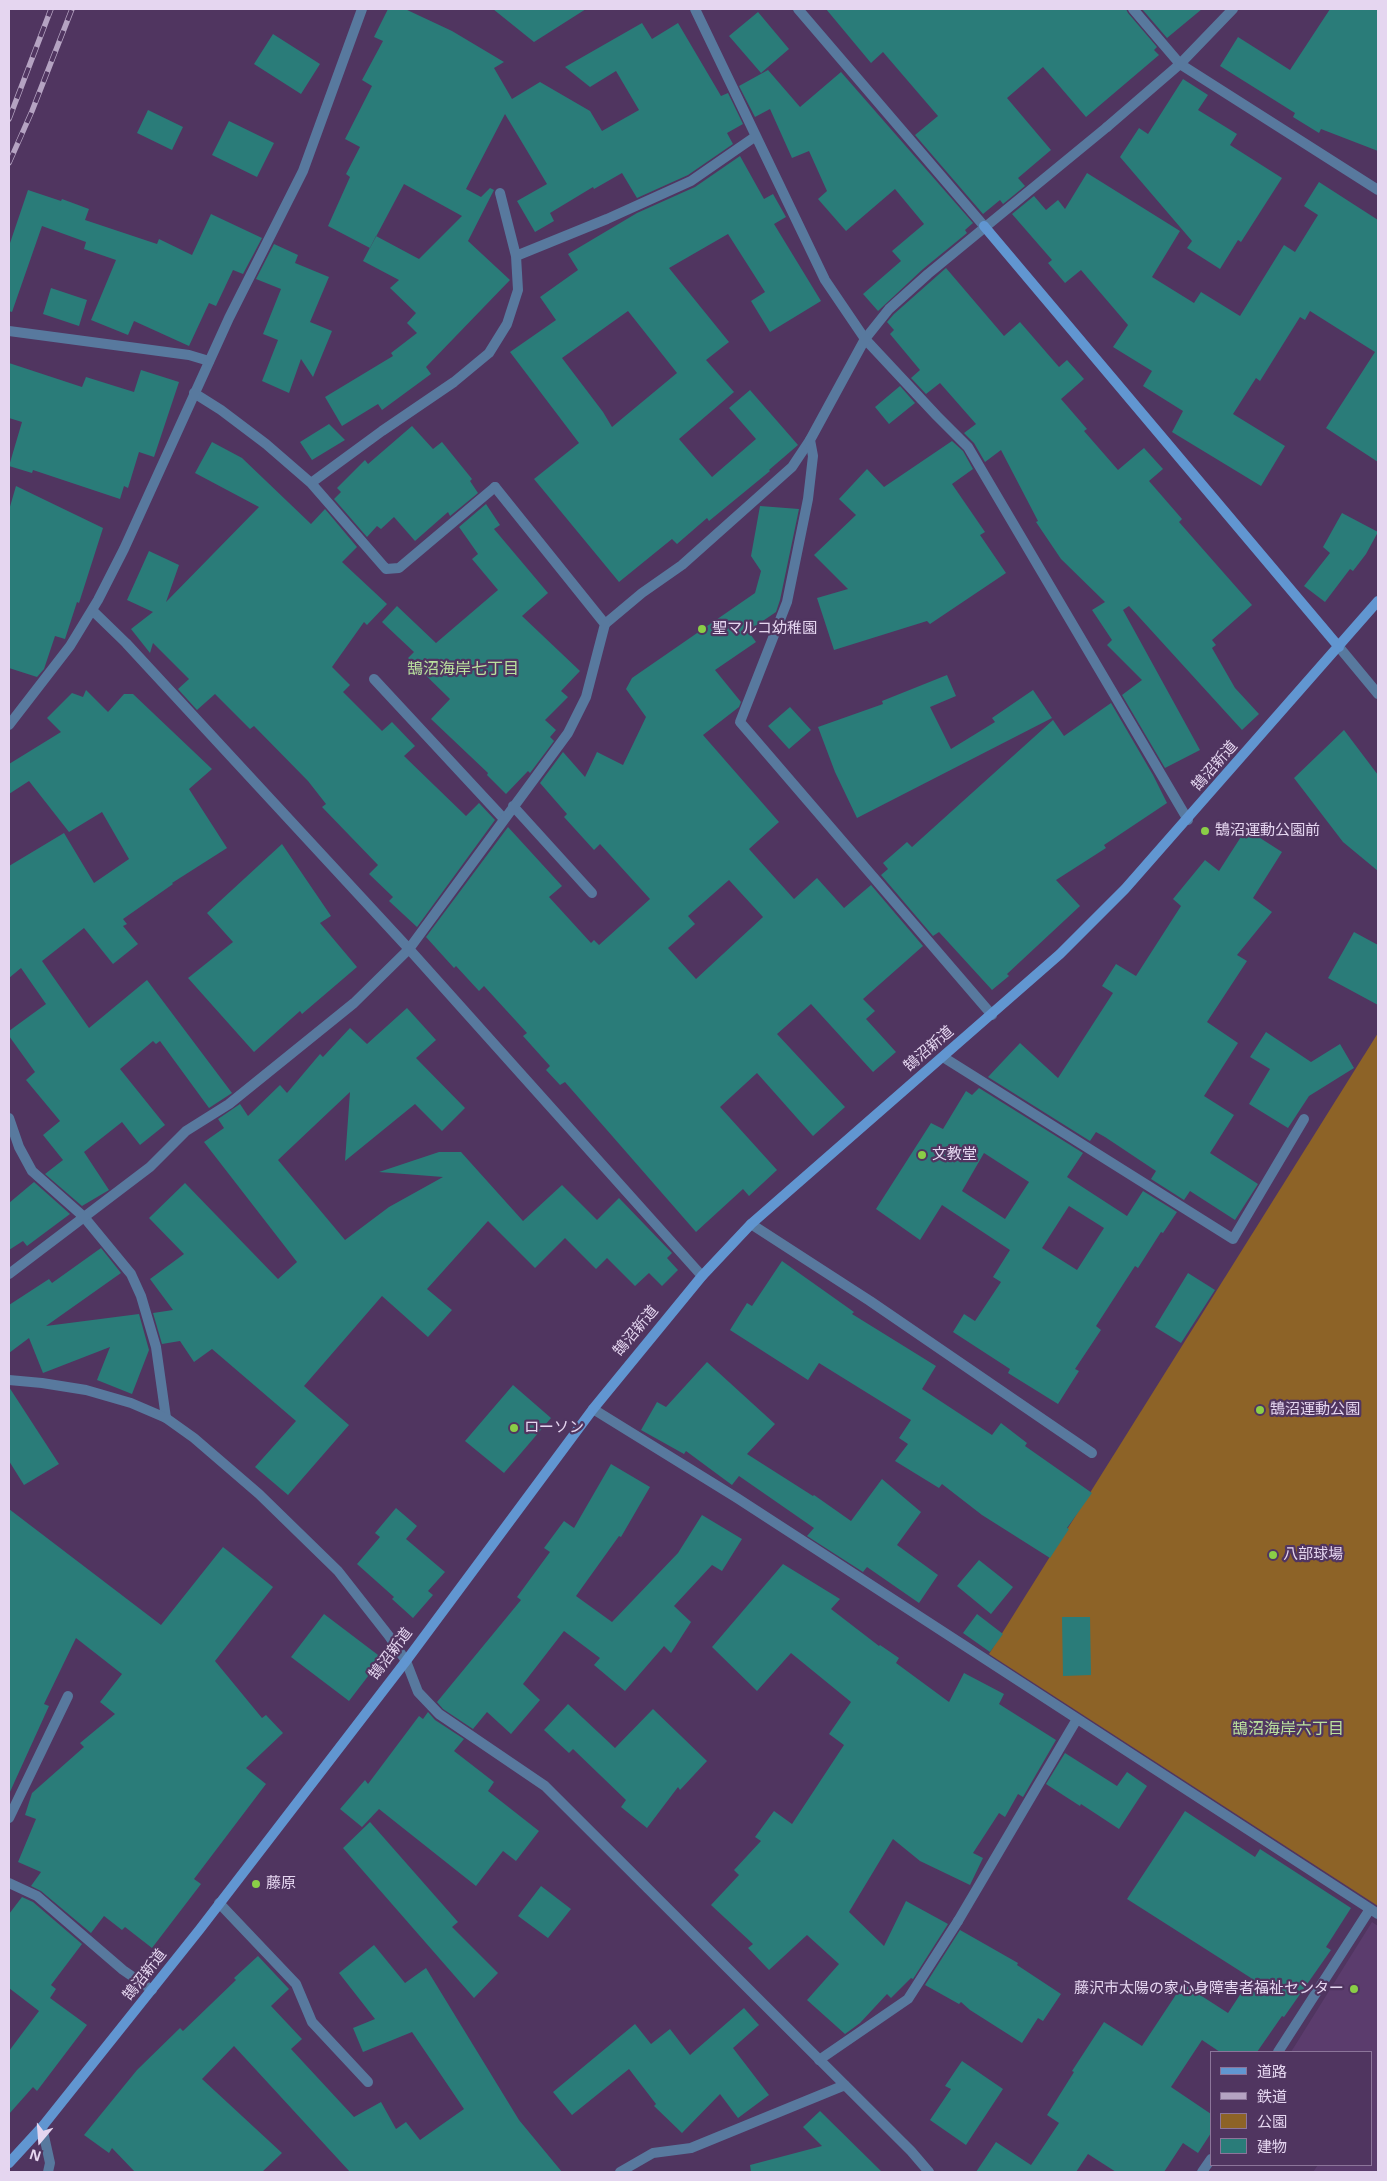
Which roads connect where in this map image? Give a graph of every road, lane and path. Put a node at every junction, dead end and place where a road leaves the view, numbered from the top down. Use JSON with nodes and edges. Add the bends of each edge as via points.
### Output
{"nodes":[{"id":1,"x":362,"y":9,"type":"edge"},
{"id":2,"x":695,"y":9,"type":"edge"},
{"id":3,"x":798,"y":9,"type":"edge"},
{"id":4,"x":1133,"y":9,"type":"edge"},
{"id":5,"x":1233,"y":9,"type":"edge"},
{"id":6,"x":1180,"y":64,"type":"junction"},
{"id":7,"x":756,"y":136,"type":"junction"},
{"id":8,"x":1378,"y":190,"type":"edge"},
{"id":9,"x":500,"y":193,"type":"dead end"},
{"id":10,"x":984,"y":226,"type":"junction"},
{"id":11,"x":516,"y":256,"type":"junction"},
{"id":12,"x":9,"y":331,"type":"edge"},
{"id":13,"x":865,"y":339,"type":"junction"},
{"id":14,"x":209,"y":361,"type":"junction"},
{"id":15,"x":194,"y":394,"type":"junction"},
{"id":16,"x":810,"y":440,"type":"junction"},
{"id":17,"x":311,"y":483,"type":"junction"},
{"id":18,"x":1378,"y":600,"type":"edge"},
{"id":19,"x":92,"y":610,"type":"junction"},
{"id":20,"x":605,"y":624,"type":"junction"},
{"id":21,"x":1339,"y":647,"type":"junction"},
{"id":22,"x":374,"y":680,"type":"dead end"},
{"id":23,"x":1378,"y":694,"type":"edge"},
{"id":24,"x":9,"y":725,"type":"edge"},
{"id":25,"x":513,"y":806,"type":"junction"},
{"id":26,"x":504,"y":819,"type":"junction"},
{"id":27,"x":1188,"y":820,"type":"junction"},
{"id":28,"x":592,"y":894,"type":"dead end"},
{"id":29,"x":409,"y":949,"type":"junction"},
{"id":30,"x":992,"y":1015,"type":"junction"},
{"id":31,"x":943,"y":1057,"type":"junction"},
{"id":32,"x":9,"y":1118,"type":"edge"},
{"id":33,"x":1304,"y":1120,"type":"dead end"},
{"id":34,"x":84,"y":1217,"type":"junction"},
{"id":35,"x":751,"y":1224,"type":"junction"},
{"id":36,"x":9,"y":1274,"type":"edge"},
{"id":37,"x":702,"y":1276,"type":"junction"},
{"id":38,"x":9,"y":1380,"type":"edge"},
{"id":39,"x":593,"y":1409,"type":"junction"},
{"id":40,"x":166,"y":1418,"type":"junction"},
{"id":41,"x":1092,"y":1453,"type":"dead end"},
{"id":42,"x":406,"y":1661,"type":"junction"},
{"id":43,"x":68,"y":1696,"type":"dead end"},
{"id":44,"x":1077,"y":1719,"type":"junction"},
{"id":45,"x":9,"y":1818,"type":"edge"},
{"id":46,"x":9,"y":1883,"type":"edge"},
{"id":47,"x":220,"y":1904,"type":"junction"},
{"id":48,"x":1375,"y":1909,"type":"edge"},
{"id":49,"x":152,"y":1990,"type":"junction"},
{"id":50,"x":1279,"y":2051,"type":"edge"},
{"id":51,"x":819,"y":2060,"type":"junction"},
{"id":52,"x":368,"y":2082,"type":"dead end"},
{"id":53,"x":845,"y":2086,"type":"junction"},
{"id":54,"x":42,"y":2127,"type":"junction"},
{"id":55,"x":1210,"y":2160,"type":"edge"},
{"id":56,"x":9,"y":2163,"type":"edge"},
{"id":57,"x":48,"y":2172,"type":"edge"},
{"id":58,"x":620,"y":2172,"type":"edge"},
{"id":59,"x":929,"y":2172,"type":"edge"},
{"id":60,"x":1202,"y":2172,"type":"edge"}],
"edges":[{"from":1,"to":14,"type":"street","via":[[304,171]]},
{"from":2,"to":7,"type":"street"},
{"from":3,"to":10,"type":"street"},
{"from":4,"to":6,"type":"street"},
{"from":5,"to":6,"type":"street"},
{"from":6,"to":8,"type":"street"},
{"from":6,"to":10,"type":"street"},
{"from":7,"to":11,"type":"street","via":[[691,181]]},
{"from":7,"to":13,"type":"street","via":[[825,280]]},
{"from":9,"to":11,"type":"street"},
{"from":10,"to":13,"type":"street","via":[[889,309]]},
{"from":10,"to":21,"type":"street"},
{"from":11,"to":17,"type":"street","via":[[517,298],[489,353],[454,382]]},
{"from":12,"to":14,"type":"street","via":[[188,355]]},
{"from":13,"to":16,"type":"street"},
{"from":13,"to":27,"type":"street","via":[[968,447]]},
{"from":14,"to":15,"type":"street"},
{"from":15,"to":17,"type":"street","via":[[266,444]]},
{"from":15,"to":19,"type":"street","via":[[124,549]]},
{"from":16,"to":20,"type":"street","via":[[785,474],[682,565]]},
{"from":16,"to":30,"type":"street","via":[[814,456],[808,499],[787,602],[740,722]]},
{"from":17,"to":20,"type":"street","via":[[386,569],[399,568],[495,487]]},
{"from":18,"to":21,"type":"street","name":"鵠沼新道"},
{"from":19,"to":24,"type":"street","via":[[70,646]]},
{"from":19,"to":29,"type":"street","via":[[126,642]]},
{"from":20,"to":25,"type":"street","via":[[580,712]]},
{"from":21,"to":23,"type":"street"},
{"from":21,"to":27,"type":"street","name":"鵠沼新道"},
{"from":22,"to":26,"type":"street"},
{"from":25,"to":26,"type":"street"},
{"from":25,"to":28,"type":"street"},
{"from":26,"to":29,"type":"street"},
{"from":27,"to":30,"type":"street","name":"鵠沼新道","via":[[1126,889]]},
{"from":29,"to":34,"type":"street","via":[[354,1003],[229,1104],[186,1132],[150,1166]]},
{"from":29,"to":37,"type":"street"},
{"from":30,"to":31,"type":"street","name":"鵠沼新道"},
{"from":31,"to":33,"type":"street","via":[[1233,1239]]},
{"from":31,"to":35,"type":"street","name":"鵠沼新道"},
{"from":32,"to":34,"type":"street","via":[[32,1171]]},
{"from":34,"to":36,"type":"street"},
{"from":34,"to":40,"type":"street","via":[[131,1274],[141,1296],[156,1347]]},
{"from":35,"to":37,"type":"street","name":"鵠沼新道"},
{"from":35,"to":41,"type":"street"},
{"from":37,"to":39,"type":"street","name":"鵠沼新道"},
{"from":38,"to":40,"type":"street","via":[[86,1390],[131,1403]]},
{"from":39,"to":42,"type":"street","name":"鵠沼新道"},
{"from":39,"to":44,"type":"street"},
{"from":40,"to":42,"type":"street","via":[[259,1494],[338,1571]]},
{"from":42,"to":47,"type":"street","name":"鵠沼新道"},
{"from":42,"to":51,"type":"street","via":[[418,1692],[439,1714],[545,1786]]},
{"from":43,"to":45,"type":"street"},
{"from":44,"to":48,"type":"street"},
{"from":44,"to":51,"type":"street","via":[[958,1921],[908,1999]]},
{"from":46,"to":49,"type":"street","via":[[37,1896],[123,1970]]},
{"from":47,"to":49,"type":"street","name":"鵠沼新道"},
{"from":47,"to":52,"type":"street","via":[[296,1984],[312,2022]]},
{"from":48,"to":50,"type":"street"},
{"from":49,"to":54,"type":"street","name":"鵠沼新道"},
{"from":51,"to":53,"type":"street"},
{"from":53,"to":58,"type":"street","via":[[690,2148],[653,2153]]},
{"from":53,"to":59,"type":"street"},
{"from":54,"to":56,"type":"street","name":"鵠沼新道"},
{"from":54,"to":57,"type":"street","via":[[50,2163]]},
{"from":55,"to":60,"type":"street"}]}
